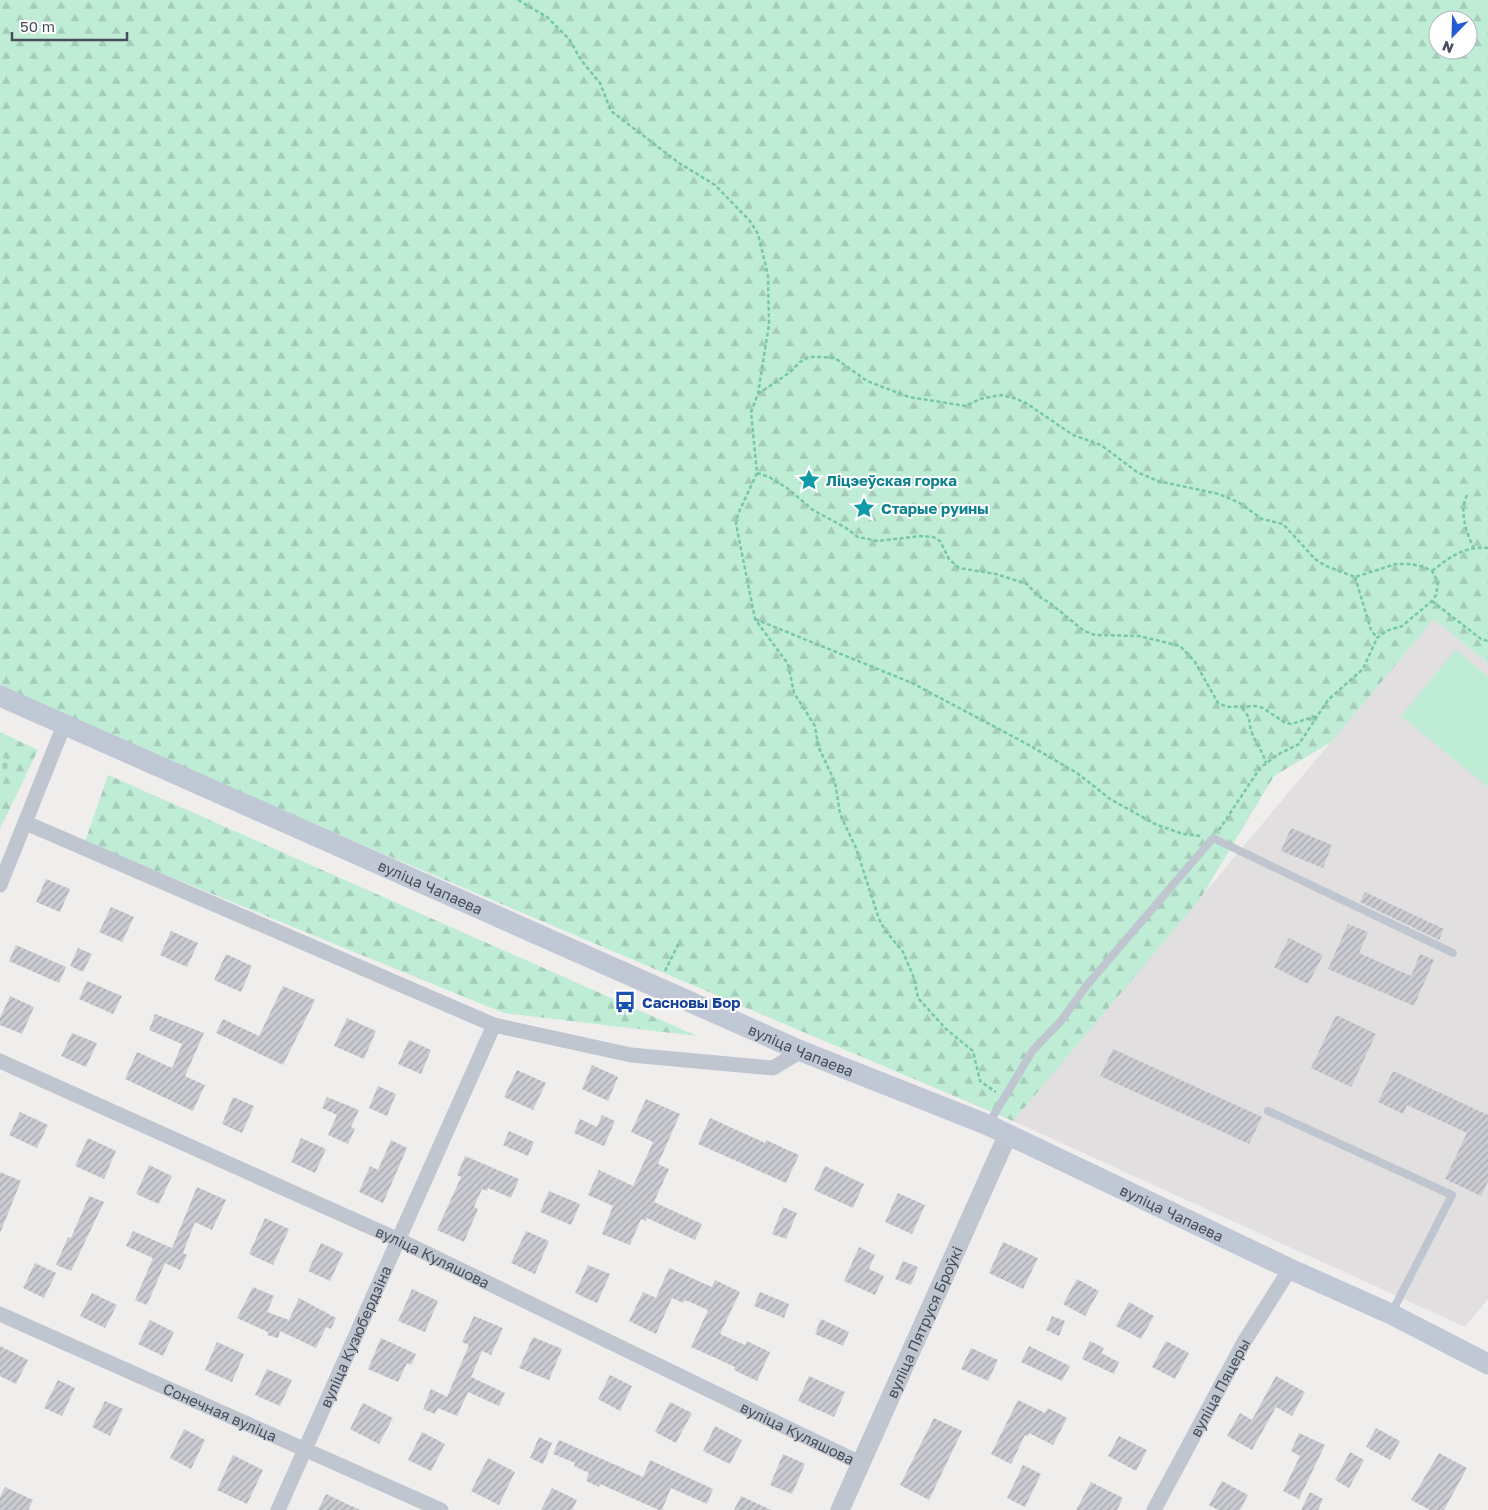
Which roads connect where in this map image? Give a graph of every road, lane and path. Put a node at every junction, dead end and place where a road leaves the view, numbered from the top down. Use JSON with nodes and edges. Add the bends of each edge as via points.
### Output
{"nodes":[{"id":1,"x":518,"y":0,"type":"edge"},
{"id":2,"x":758,"y":394,"type":"junction"},
{"id":3,"x":757,"y":473,"type":"junction"},
{"id":4,"x":1467,"y":495,"type":"dead end"},
{"id":5,"x":1472,"y":546,"type":"junction"},
{"id":6,"x":1488,"y":548,"type":"edge"},
{"id":7,"x":1432,"y":571,"type":"junction"},
{"id":8,"x":1355,"y":577,"type":"junction"},
{"id":9,"x":1432,"y":601,"type":"junction"},
{"id":10,"x":755,"y":619,"type":"junction"},
{"id":11,"x":1377,"y":638,"type":"junction"},
{"id":12,"x":1488,"y":641,"type":"edge"},
{"id":13,"x":0,"y":696,"type":"edge"},
{"id":14,"x":1242,"y":708,"type":"junction"},
{"id":15,"x":1317,"y":716,"type":"junction"},
{"id":16,"x":64,"y":725,"type":"junction"},
{"id":17,"x":1266,"y":763,"type":"junction"},
{"id":18,"x":26,"y":823,"type":"junction"},
{"id":19,"x":1213,"y":838,"type":"junction"},
{"id":20,"x":0,"y":885,"type":"edge"},
{"id":21,"x":680,"y":941,"type":"dead end"},
{"id":22,"x":1453,"y":953,"type":"dead end"},
{"id":23,"x":657,"y":988,"type":"junction"},
{"id":24,"x":494,"y":1025,"type":"junction"},
{"id":25,"x":801,"y":1052,"type":"junction"},
{"id":26,"x":0,"y":1061,"type":"edge"},
{"id":27,"x":1004,"y":1096,"type":"junction"},
{"id":28,"x":1268,"y":1111,"type":"dead end"},
{"id":29,"x":988,"y":1125,"type":"junction"},
{"id":30,"x":1008,"y":1134,"type":"junction"},
{"id":31,"x":399,"y":1240,"type":"junction"},
{"id":32,"x":1290,"y":1269,"type":"junction"},
{"id":33,"x":0,"y":1314,"type":"edge"},
{"id":34,"x":1391,"y":1314,"type":"junction"},
{"id":35,"x":1488,"y":1364,"type":"edge"},
{"id":36,"x":306,"y":1449,"type":"junction"},
{"id":37,"x":860,"y":1463,"type":"junction"},
{"id":38,"x":278,"y":1510,"type":"edge"},
{"id":39,"x":441,"y":1510,"type":"edge"},
{"id":40,"x":840,"y":1510,"type":"edge"},
{"id":41,"x":1155,"y":1510,"type":"edge"}],
"edges":[{"from":1,"to":2,"type":"path","via":[[547,17],[569,39],[600,83],[611,111],[679,163],[715,185],[750,221],[758,234],[768,275],[769,309]]},
{"from":2,"to":3,"type":"path","via":[[751,412]]},
{"from":2,"to":8,"type":"path","via":[[808,357],[822,357],[834,358],[867,381],[909,397],[966,406],[980,399],[1014,398],[1073,435],[1101,445],[1136,472],[1219,494],[1238,502],[1262,519],[1278,521],[1315,559]]},
{"from":3,"to":10,"type":"path","via":[[736,523]]},
{"from":3,"to":14,"type":"path","via":[[781,484],[813,510],[858,537],[878,541],[933,537],[940,541],[948,558],[959,568],[996,574],[1027,584],[1084,631],[1095,635],[1139,636],[1180,646],[1195,662],[1218,703]]},
{"from":4,"to":5,"type":"path","via":[[1463,503],[1464,516]]},
{"from":5,"to":6,"type":"path"},
{"from":5,"to":7,"type":"path"},
{"from":7,"to":8,"type":"path","via":[[1396,564]]},
{"from":7,"to":9,"type":"path","via":[[1438,582]]},
{"from":8,"to":11,"type":"path","via":[[1371,630]]},
{"from":9,"to":11,"type":"path","via":[[1402,626]]},
{"from":9,"to":12,"type":"path"},
{"from":10,"to":19,"type":"path","via":[[912,683],[1077,772],[1110,799],[1155,824],[1183,834]]},
{"from":10,"to":27,"type":"path","via":[[788,664],[794,693],[815,726],[818,746],[835,782],[840,814],[856,848],[879,919],[903,952],[918,998],[946,1029],[973,1051],[980,1081]]},
{"from":11,"to":15,"type":"path","via":[[1363,670],[1328,700]]},
{"from":13,"to":16,"type":"main road","name":"вуліца Чапаева"},
{"from":14,"to":15,"type":"path","via":[[1262,708],[1291,724]]},
{"from":14,"to":17,"type":"path","via":[[1250,716],[1251,732],[1264,753]]},
{"from":15,"to":17,"type":"path","via":[[1299,744]]},
{"from":16,"to":18,"type":"street"},
{"from":16,"to":23,"type":"main road","name":"вуліца Чапаева"},
{"from":17,"to":19,"type":"path"},
{"from":18,"to":20,"type":"street"},
{"from":18,"to":24,"type":"street"},
{"from":19,"to":22,"type":"lane"},
{"from":19,"to":27,"type":"lane","via":[[1087,985],[1061,1021],[1033,1050]]},
{"from":21,"to":23,"type":"path"},
{"from":23,"to":25,"type":"main road","name":"вуліца Чапаева"},
{"from":24,"to":25,"type":"street","via":[[631,1055],[773,1068]]},
{"from":24,"to":31,"type":"street","name":"вуліца Кузюбердзіна"},
{"from":25,"to":29,"type":"main road","name":"вуліца Чапаева"},
{"from":26,"to":31,"type":"street","name":"вуліца Куляшова"},
{"from":27,"to":29,"type":"lane"},
{"from":28,"to":34,"type":"lane","via":[[1452,1195]]},
{"from":29,"to":30,"type":"main road","name":"вуліца Чапаева"},
{"from":30,"to":32,"type":"main road","name":"вуліца Чапаева"},
{"from":30,"to":37,"type":"street","name":"вуліца Пятруся Броўкі"},
{"from":31,"to":36,"type":"street","name":"вуліца Кузюбердзіна"},
{"from":31,"to":37,"type":"street","name":"вуліца Куляшова"},
{"from":32,"to":34,"type":"main road","name":"вуліца Чапаева"},
{"from":32,"to":41,"type":"street","name":"вуліца Пяцеры","via":[[1244,1342]]},
{"from":33,"to":36,"type":"street","name":"Сонечная вуліца"},
{"from":34,"to":35,"type":"main road","name":"вуліца Чапаева"},
{"from":36,"to":38,"type":"street","name":"вуліца Кузюбердзіна"},
{"from":36,"to":39,"type":"street","name":"Сонечная вуліца"},
{"from":37,"to":40,"type":"street","name":"вуліца Пятруся Броўкі"}]}
